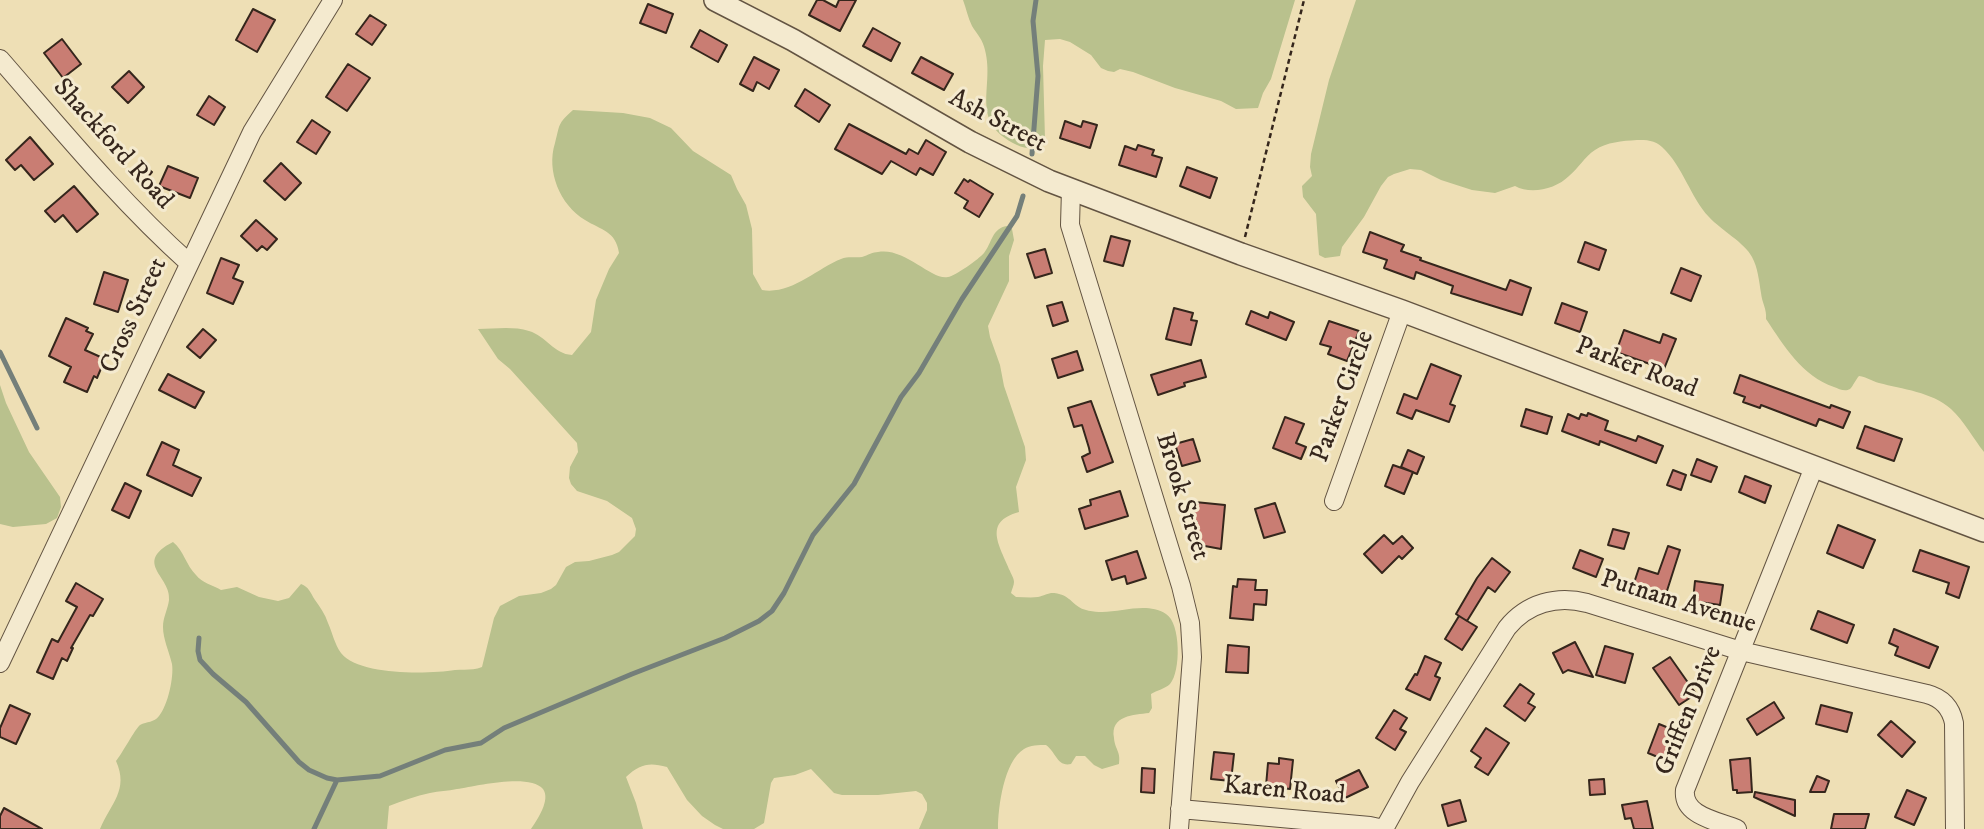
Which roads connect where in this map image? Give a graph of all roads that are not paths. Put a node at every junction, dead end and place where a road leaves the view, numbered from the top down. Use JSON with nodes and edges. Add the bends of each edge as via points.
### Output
{"nodes":[{"id":1,"x":333,"y":0,"type":"edge"},
{"id":2,"x":715,"y":0,"type":"edge"},
{"id":3,"x":0,"y":59,"type":"edge"},
{"id":4,"x":1071,"y":189,"type":"junction"},
{"id":5,"x":189,"y":263,"type":"junction"},
{"id":6,"x":1266,"y":263,"type":"joint"},
{"id":7,"x":1402,"y":311,"type":"junction"},
{"id":8,"x":1814,"y":467,"type":"junction"},
{"id":9,"x":1334,"y":501,"type":"dead end"},
{"id":10,"x":1984,"y":531,"type":"edge"},
{"id":11,"x":1741,"y":651,"type":"junction"},
{"id":12,"x":0,"y":663,"type":"edge"},
{"id":13,"x":1180,"y":809,"type":"junction"},
{"id":14,"x":1179,"y":829,"type":"edge"},
{"id":15,"x":1384,"y":829,"type":"edge"},
{"id":16,"x":1737,"y":829,"type":"edge"},
{"id":17,"x":1955,"y":829,"type":"edge"}],
"edges":[{"from":1,"to":5,"type":"street","name":"Cross Street","via":[[251,132]]},
{"from":2,"to":4,"type":"street","name":"Ash Street","via":[[970,142]]},
{"from":3,"to":5,"type":"street","name":"Shackford Road","via":[[119,194]]},
{"from":4,"to":6,"type":"street","name":"Ash Street"},
{"from":4,"to":13,"type":"street","name":"Brook Street","via":[[1070,225],[1190,623],[1191,678]]},
{"from":5,"to":12,"type":"street","name":"Cross Street"},
{"from":6,"to":7,"type":"street","name":"Parker Road"},
{"from":7,"to":8,"type":"street","name":"Parker Road"},
{"from":7,"to":9,"type":"street","name":"Parker Circle"},
{"from":8,"to":10,"type":"street","name":"Parker Road"},
{"from":8,"to":11,"type":"street","name":"Griffen Drive"},
{"from":11,"to":15,"type":"street","name":"Putnam Avenue","via":[[1580,601],[1555,600],[1532,607],[1502,634]]},
{"from":11,"to":16,"type":"street","name":"Griffen Drive","via":[[1684,793],[1693,811]]},
{"from":11,"to":17,"type":"street","name":"Putnam Avenue","via":[[1941,700],[1954,723]]},
{"from":13,"to":14,"type":"street","name":"Brook Street"},
{"from":13,"to":15,"type":"street","name":"Karen Road"}]}
